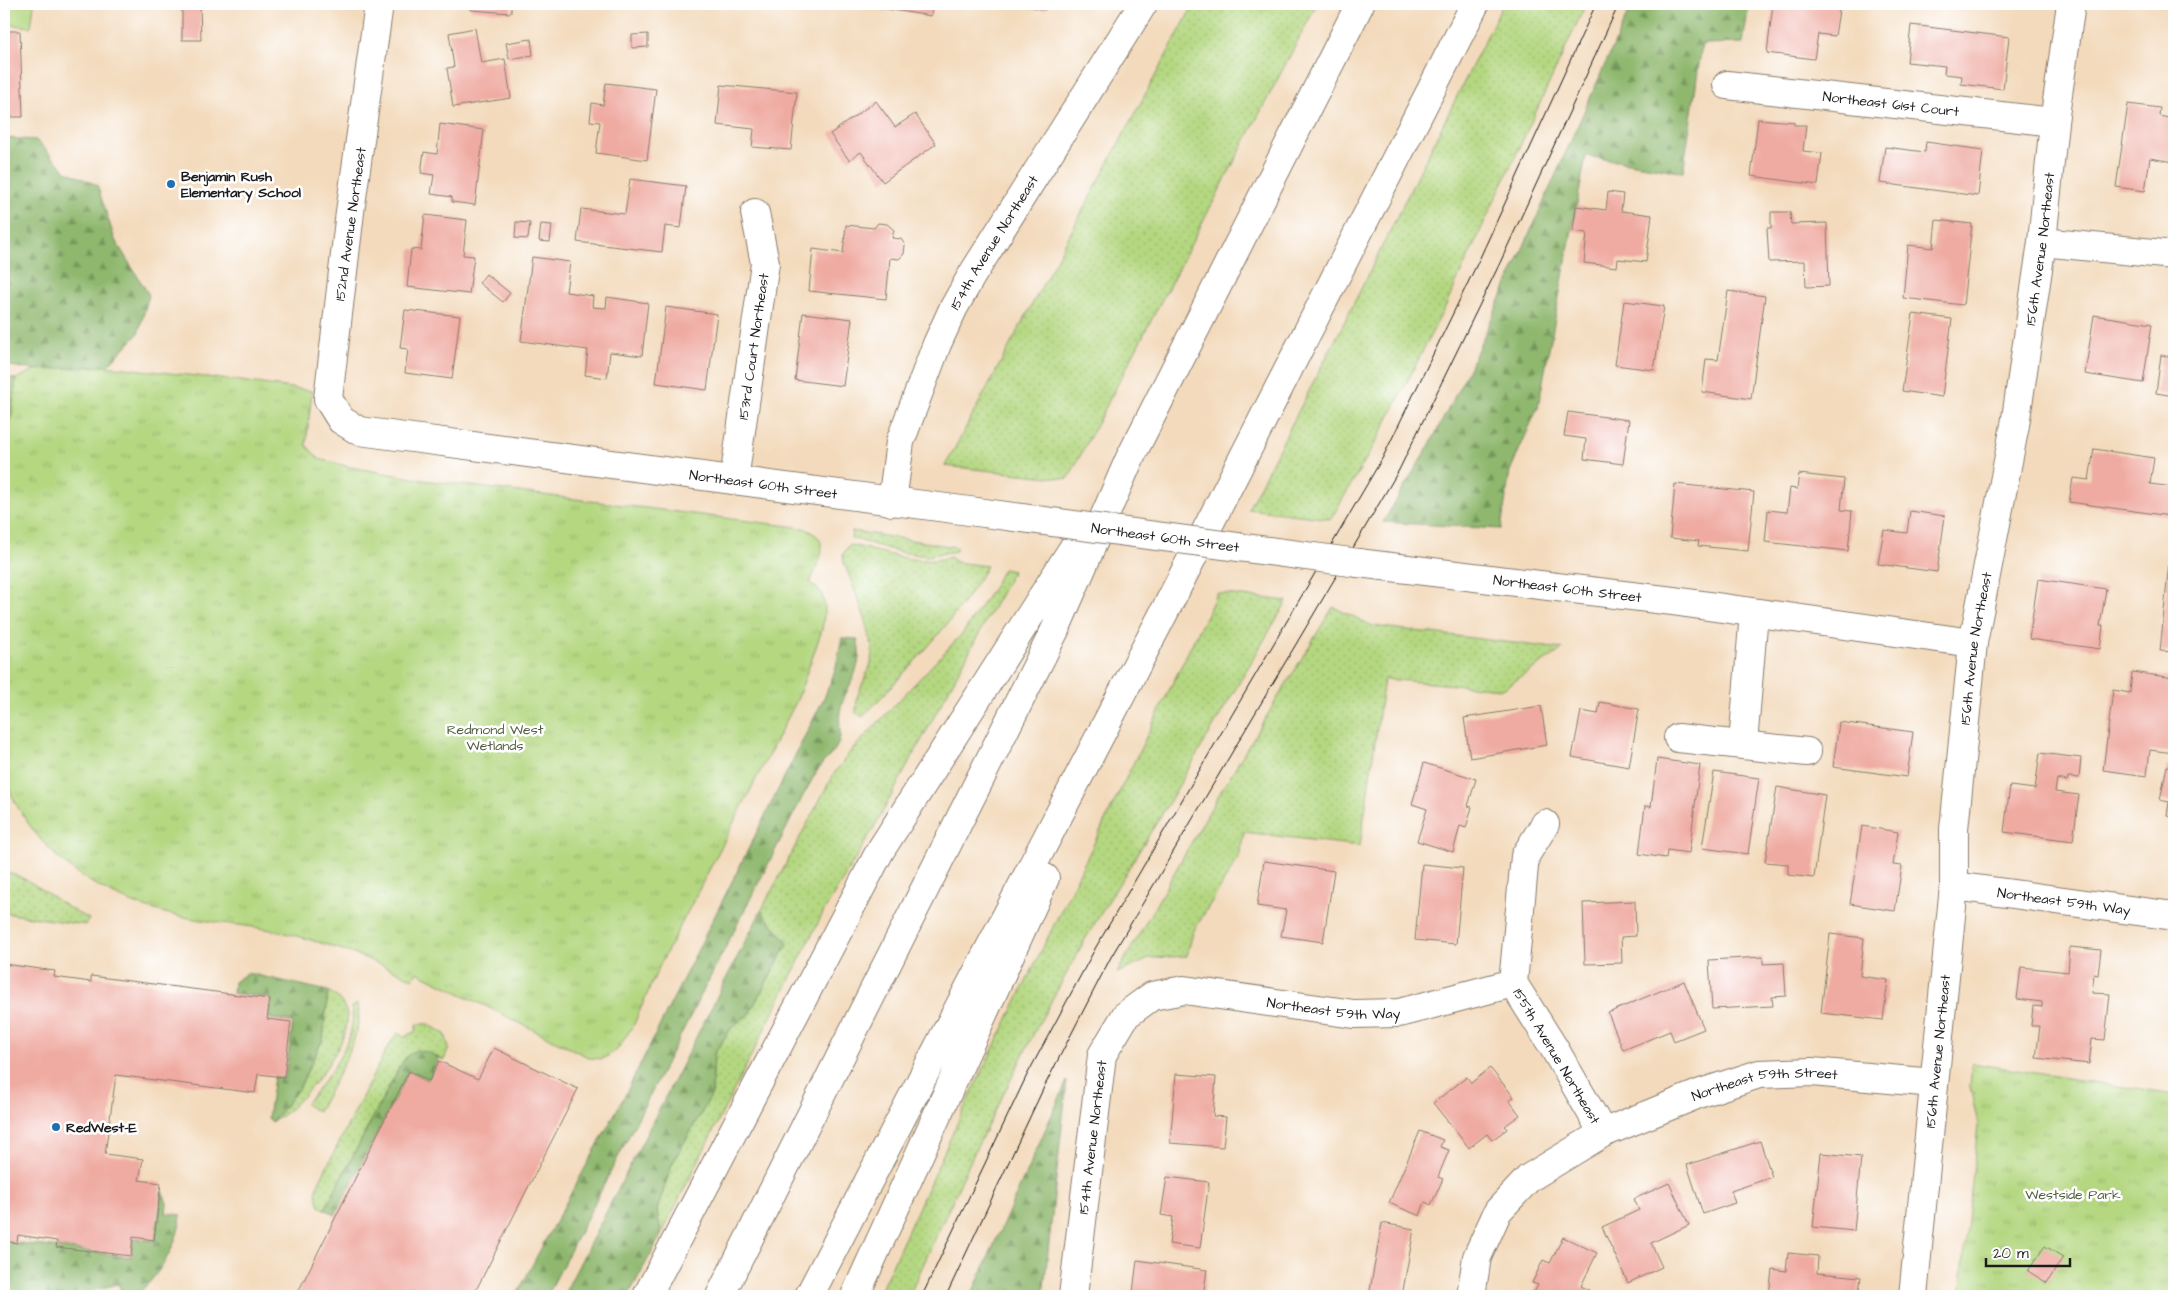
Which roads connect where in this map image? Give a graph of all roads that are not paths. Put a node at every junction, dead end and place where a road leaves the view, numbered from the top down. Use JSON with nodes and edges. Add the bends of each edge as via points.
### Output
{"nodes":[{"id":1,"x":379,"y":4,"type":"edge"},
{"id":2,"x":1143,"y":4,"type":"edge"},
{"id":3,"x":1360,"y":4,"type":"edge"},
{"id":4,"x":1475,"y":4,"type":"edge"},
{"id":5,"x":2071,"y":4,"type":"edge"},
{"id":6,"x":1726,"y":85,"type":"dead end"},
{"id":7,"x":2054,"y":122,"type":"junction"},
{"id":8,"x":755,"y":213,"type":"dead end"},
{"id":9,"x":2042,"y":242,"type":"junction"},
{"id":10,"x":2174,"y":255,"type":"edge"},
{"id":11,"x":359,"y":431,"type":"joint"},
{"id":12,"x":1129,"y":460,"type":"junction"},
{"id":13,"x":734,"y":480,"type":"junction"},
{"id":14,"x":892,"y":502,"type":"junction"},
{"id":15,"x":1171,"y":599,"type":"junction"},
{"id":16,"x":1754,"y":613,"type":"junction"},
{"id":17,"x":1973,"y":643,"type":"junction"},
{"id":18,"x":1678,"y":738,"type":"dead end"},
{"id":19,"x":1743,"y":744,"type":"junction"},
{"id":20,"x":1807,"y":752,"type":"dead end"},
{"id":21,"x":1545,"y":824,"type":"dead end"},
{"id":22,"x":1954,"y":886,"type":"junction"},
{"id":23,"x":2174,"y":916,"type":"edge"},
{"id":24,"x":1513,"y":983,"type":"junction"},
{"id":25,"x":1152,"y":996,"type":"joint"},
{"id":26,"x":1934,"y":1083,"type":"junction"},
{"id":27,"x":1603,"y":1133,"type":"junction"},
{"id":28,"x":647,"y":1296,"type":"edge"},
{"id":29,"x":720,"y":1296,"type":"edge"},
{"id":30,"x":809,"y":1296,"type":"edge"},
{"id":31,"x":855,"y":1296,"type":"edge"},
{"id":32,"x":1073,"y":1296,"type":"edge"},
{"id":33,"x":1471,"y":1296,"type":"edge"},
{"id":34,"x":1913,"y":1296,"type":"edge"}],
"edges":[{"from":1,"to":11,"type":"main road","name":"152nd Avenue Northeast","via":[[328,399],[341,420]]},
{"from":2,"to":14,"type":"main road","name":"154th Avenue Northeast","via":[[953,309],[900,442]]},
{"from":3,"to":12,"type":"main road"},
{"from":4,"to":15,"type":"main road"},
{"from":5,"to":7,"type":"main road","name":"156th Avenue Northeast"},
{"from":6,"to":7,"type":"main road","name":"Northeast 61st Court"},
{"from":7,"to":9,"type":"main road","name":"156th Avenue Northeast"},
{"from":8,"to":13,"type":"main road","name":"153rd Court Northeast","via":[[765,263]]},
{"from":9,"to":10,"type":"main road"},
{"from":9,"to":17,"type":"main road","name":"156th Avenue Northeast","via":[[2015,425]]},
{"from":11,"to":13,"type":"main road","name":"Northeast 60th Street"},
{"from":12,"to":28,"type":"main road","via":[[880,851]]},
{"from":12,"to":29,"type":"main road","via":[[1056,630]]},
{"from":13,"to":14,"type":"main road","name":"Northeast 60th Street"},
{"from":14,"to":16,"type":"main road","name":"Northeast 60th Street","bridge":true},
{"from":15,"to":30,"type":"main road"},
{"from":15,"to":31,"type":"main road"},
{"from":16,"to":17,"type":"main road","name":"Northeast 60th Street"},
{"from":16,"to":19,"type":"main road"},
{"from":17,"to":22,"type":"main road","name":"156th Avenue Northeast","via":[[1954,829]]},
{"from":18,"to":19,"type":"main road"},
{"from":19,"to":20,"type":"main road"},
{"from":21,"to":24,"type":"main road","name":"155th Avenue Northeast","via":[[1525,856]]},
{"from":22,"to":23,"type":"main road","name":"Northeast 59th Way"},
{"from":22,"to":26,"type":"main road","name":"156th Avenue Northeast"},
{"from":24,"to":25,"type":"main road","name":"Northeast 59th Way","via":[[1399,1013],[1354,1014],[1184,990]]},
{"from":24,"to":27,"type":"main road","name":"155th Avenue Northeast"},
{"from":25,"to":32,"type":"main road","name":"154th Avenue Northeast","via":[[1126,1016],[1102,1055]]},
{"from":26,"to":27,"type":"main road","name":"Northeast 59th Street","via":[[1812,1072],[1759,1074]]},
{"from":26,"to":34,"type":"main road","name":"156th Avenue Northeast"},
{"from":27,"to":33,"type":"main road","name":"155th Avenue Northeast","via":[[1529,1178],[1498,1211],[1477,1257]]}]}
